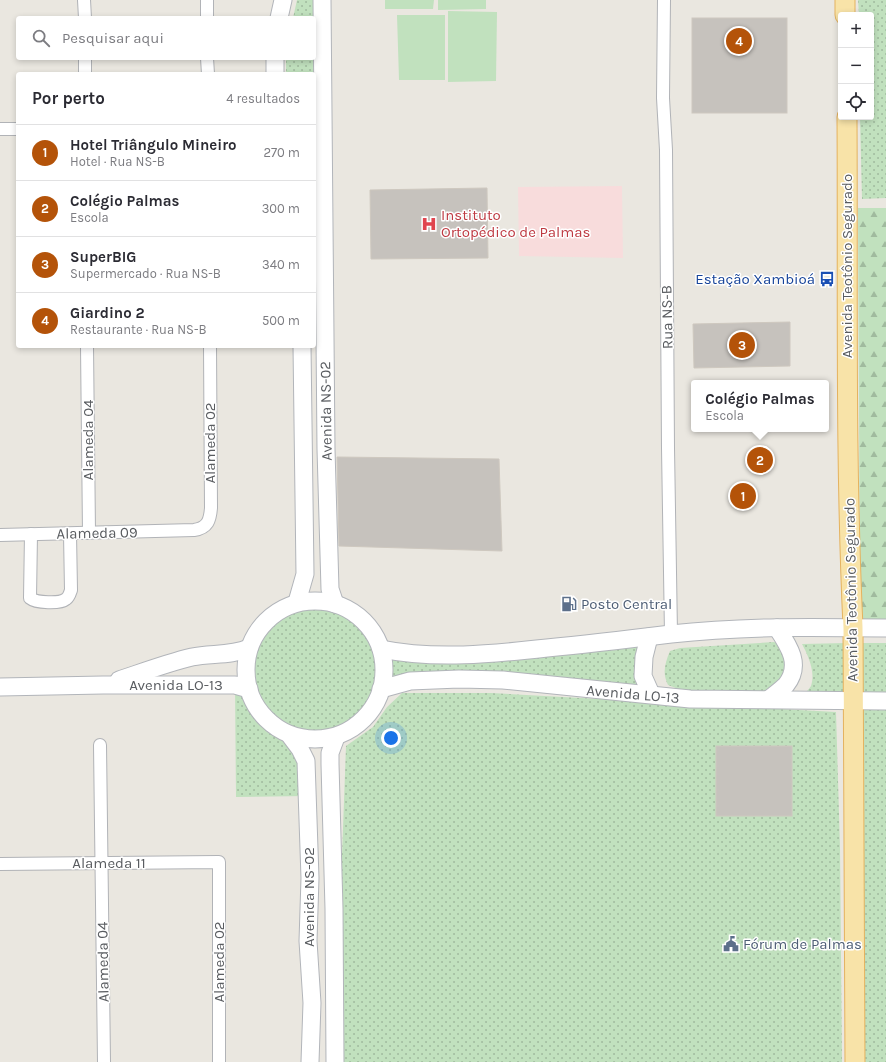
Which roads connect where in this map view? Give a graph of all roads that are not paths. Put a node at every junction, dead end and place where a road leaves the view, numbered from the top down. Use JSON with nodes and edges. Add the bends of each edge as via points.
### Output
{"nodes":[{"id":1,"x":84,"y":0,"type":"edge"},
{"id":2,"x":207,"y":0,"type":"edge"},
{"id":3,"x":284,"y":0,"type":"edge"},
{"id":4,"x":322,"y":0,"type":"edge"},
{"id":5,"x":664,"y":0,"type":"edge"},
{"id":6,"x":845,"y":0,"type":"edge"},
{"id":7,"x":845,"y":12,"type":"edge"},
{"id":8,"x":85,"y":16,"type":"edge"},
{"id":9,"x":207,"y":16,"type":"edge"},
{"id":10,"x":280,"y":16,"type":"edge"},
{"id":11,"x":85,"y":60,"type":"edge"},
{"id":12,"x":207,"y":60,"type":"edge"},
{"id":13,"x":275,"y":60,"type":"edge"},
{"id":14,"x":85,"y":72,"type":"edge"},
{"id":15,"x":208,"y":72,"type":"edge"},
{"id":16,"x":275,"y":72,"type":"edge"},
{"id":17,"x":318,"y":97,"type":"edge"},
{"id":18,"x":847,"y":120,"type":"edge"},
{"id":19,"x":0,"y":129,"type":"edge"},
{"id":20,"x":16,"y":129,"type":"edge"},
{"id":21,"x":318,"y":155,"type":"edge"},
{"id":22,"x":87,"y":348,"type":"edge"},
{"id":23,"x":210,"y":348,"type":"edge"},
{"id":24,"x":302,"y":348,"type":"edge"},
{"id":25,"x":194,"y":530,"type":"joint"},
{"id":26,"x":89,"y":533,"type":"junction"},
{"id":27,"x":31,"y":534,"type":"junction"},
{"id":28,"x":70,"y":534,"type":"junction"},
{"id":29,"x":0,"y":535,"type":"edge"},
{"id":30,"x":296,"y":602,"type":"junction"},
{"id":31,"x":335,"y":604,"type":"junction"},
{"id":32,"x":777,"y":628,"type":"junction"},
{"id":33,"x":853,"y":628,"type":"junction"},
{"id":34,"x":886,"y":628,"type":"edge"},
{"id":35,"x":671,"y":634,"type":"junction"},
{"id":36,"x":649,"y":638,"type":"junction"},
{"id":37,"x":249,"y":648,"type":"junction"},
{"id":38,"x":381,"y":648,"type":"junction"},
{"id":39,"x":103,"y":685,"type":"junction"},
{"id":40,"x":0,"y":687,"type":"edge"},
{"id":41,"x":249,"y":689,"type":"junction"},
{"id":42,"x":381,"y":689,"type":"junction"},
{"id":43,"x":651,"y":694,"type":"junction"},
{"id":44,"x":769,"y":699,"type":"junction"},
{"id":45,"x":852,"y":701,"type":"junction"},
{"id":46,"x":886,"y":701,"type":"edge"},
{"id":47,"x":291,"y":737,"type":"junction"},
{"id":48,"x":336,"y":737,"type":"junction"},
{"id":49,"x":100,"y":745,"type":"dead end"},
{"id":50,"x":219,"y":862,"type":"joint"},
{"id":51,"x":102,"y":863,"type":"junction"},
{"id":52,"x":0,"y":864,"type":"edge"},
{"id":53,"x":104,"y":1062,"type":"edge"},
{"id":54,"x":219,"y":1062,"type":"edge"},
{"id":55,"x":310,"y":1062,"type":"edge"},
{"id":56,"x":335,"y":1062,"type":"edge"},
{"id":57,"x":855,"y":1062,"type":"edge"}],
"edges":[{"from":1,"to":8,"type":"street"},
{"from":2,"to":9,"type":"street"},
{"from":3,"to":10,"type":"street"},
{"from":4,"to":17,"type":"street","name":"Avenida NS-02"},
{"from":5,"to":35,"type":"street","name":"Rua NS-B","via":[[663,98],[666,150]]},
{"from":6,"to":7,"type":"main road"},
{"from":11,"to":14,"type":"street"},
{"from":12,"to":15,"type":"street"},
{"from":13,"to":16,"type":"street"},
{"from":17,"to":21,"type":"street","name":"Avenida NS-02"},
{"from":18,"to":33,"type":"main road","name":"Avenida Teotônio Segurado","via":[[850,563]]},
{"from":19,"to":20,"type":"street"},
{"from":21,"to":31,"type":"street","name":"Avenida NS-02","via":[[328,550],[330,589]]},
{"from":22,"to":26,"type":"street","name":"Alameda 04"},
{"from":23,"to":25,"type":"street","name":"Alameda 02","via":[[211,508],[207,525]]},
{"from":24,"to":30,"type":"street","name":"Avenida NS-02","via":[[305,574]]},
{"from":25,"to":26,"type":"street","name":"Alameda 09"},
{"from":26,"to":28,"type":"street","name":"Alameda 09"},
{"from":27,"to":28,"type":"street","name":"Alameda 09"},
{"from":27,"to":28,"type":"street","via":[[30,598],[39,602],[62,601],[69,595]]},
{"from":27,"to":29,"type":"street","name":"Alameda 09"},
{"from":30,"to":31,"type":"street"},
{"from":30,"to":37,"type":"street","via":[[266,621]]},
{"from":31,"to":38,"type":"street","via":[[355,612],[365,621]]},
{"from":32,"to":33,"type":"street"},
{"from":32,"to":35,"type":"street"},
{"from":32,"to":44,"type":"street","via":[[789,645],[794,672],[786,685]]},
{"from":33,"to":34,"type":"street"},
{"from":33,"to":45,"type":"main road","name":"Avenida Teotônio Segurado"},
{"from":35,"to":36,"type":"street"},
{"from":36,"to":38,"type":"street","via":[[502,653],[421,655]]},
{"from":36,"to":43,"type":"street","via":[[643,676]]},
{"from":37,"to":39,"type":"street","name":"Avenida LO-13","via":[[238,653],[191,658]]},
{"from":37,"to":41,"type":"street","via":[[246,668]]},
{"from":38,"to":42,"type":"street"},
{"from":39,"to":40,"type":"street","name":"Avenida LO-13"},
{"from":39,"to":41,"type":"street","name":"Avenida LO-13","via":[[236,685]]},
{"from":41,"to":47,"type":"street","via":[[258,708]]},
{"from":42,"to":43,"type":"street","name":"Avenida LO-13","via":[[410,681],[460,679],[503,680]]},
{"from":42,"to":48,"type":"street","via":[[376,702],[363,720]]},
{"from":43,"to":44,"type":"street","name":"Avenida LO-13","via":[[690,700]]},
{"from":44,"to":45,"type":"street","name":"Avenida LO-13"},
{"from":45,"to":46,"type":"street","name":"Avenida LO-13"},
{"from":45,"to":57,"type":"main road","name":"Avenida Teotônio Segurado"},
{"from":47,"to":48,"type":"street","via":[[305,740]]},
{"from":47,"to":55,"type":"street","name":"Avenida NS-02","via":[[306,761],[310,878],[308,942],[312,1003]]},
{"from":48,"to":56,"type":"street","name":"Avenida NS-02","via":[[330,753]]},
{"from":49,"to":51,"type":"street","name":"Alameda 04"},
{"from":50,"to":51,"type":"street","name":"Alameda 11"},
{"from":50,"to":54,"type":"street","name":"Alameda 02"},
{"from":51,"to":52,"type":"street","name":"Alameda 11"},
{"from":51,"to":53,"type":"street","name":"Alameda 04"}]}
